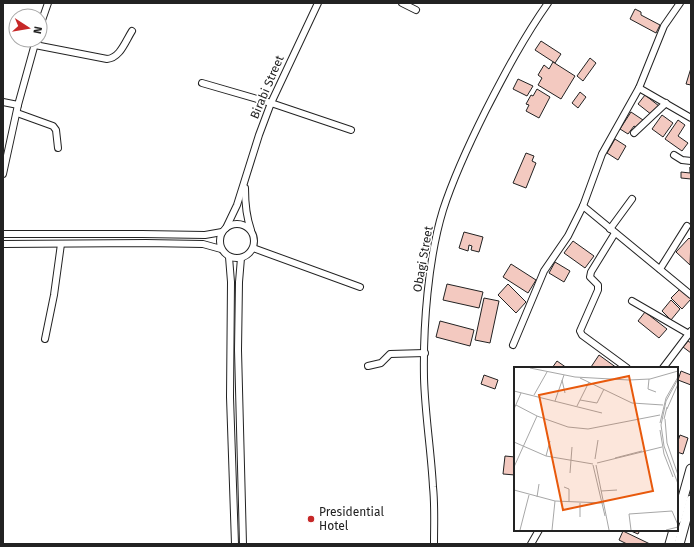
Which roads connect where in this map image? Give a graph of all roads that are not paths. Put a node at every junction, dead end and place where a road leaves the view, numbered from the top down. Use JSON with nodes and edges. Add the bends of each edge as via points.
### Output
{"nodes":[{"id":1,"x":318,"y":3,"type":"edge"},
{"id":2,"x":402,"y":3,"type":"edge"},
{"id":3,"x":548,"y":3,"type":"edge"},
{"id":4,"x":680,"y":3,"type":"edge"},
{"id":5,"x":416,"y":10,"type":"dead end"},
{"id":6,"x":132,"y":31,"type":"dead end"},
{"id":7,"x":48,"y":45,"type":"edge"},
{"id":8,"x":34,"y":48,"type":"edge"},
{"id":9,"x":202,"y":83,"type":"dead end"},
{"id":10,"x":639,"y":88,"type":"junction"},
{"id":11,"x":3,"y":102,"type":"edge"},
{"id":12,"x":271,"y":103,"type":"junction"},
{"id":13,"x":666,"y":103,"type":"junction"},
{"id":14,"x":18,"y":105,"type":"junction"},
{"id":15,"x":17,"y":113,"type":"junction"},
{"id":16,"x":691,"y":118,"type":"edge"},
{"id":17,"x":351,"y":130,"type":"dead end"},
{"id":18,"x":634,"y":133,"type":"dead end"},
{"id":19,"x":58,"y":148,"type":"dead end"},
{"id":20,"x":674,"y":155,"type":"dead end"},
{"id":21,"x":691,"y":161,"type":"edge"},
{"id":22,"x":3,"y":174,"type":"edge"},
{"id":23,"x":245,"y":183,"type":"junction"},
{"id":24,"x":632,"y":199,"type":"dead end"},
{"id":25,"x":583,"y":206,"type":"junction"},
{"id":26,"x":687,"y":226,"type":"dead end"},
{"id":27,"x":224,"y":230,"type":"junction"},
{"id":28,"x":613,"y":231,"type":"junction"},
{"id":29,"x":251,"y":232,"type":"junction"},
{"id":30,"x":3,"y":234,"type":"edge"},
{"id":31,"x":3,"y":244,"type":"edge"},
{"id":32,"x":61,"y":244,"type":"junction"},
{"id":33,"x":221,"y":248,"type":"junction"},
{"id":34,"x":253,"y":248,"type":"junction"},
{"id":35,"x":229,"y":257,"type":"junction"},
{"id":36,"x":242,"y":258,"type":"junction"},
{"id":37,"x":660,"y":269,"type":"junction"},
{"id":38,"x":360,"y":287,"type":"dead end"},
{"id":39,"x":691,"y":295,"type":"edge"},
{"id":40,"x":632,"y":301,"type":"dead end"},
{"id":41,"x":690,"y":333,"type":"edge"},
{"id":42,"x":45,"y":339,"type":"dead end"},
{"id":43,"x":513,"y":344,"type":"dead end"},
{"id":44,"x":425,"y":353,"type":"junction"},
{"id":45,"x":368,"y":366,"type":"dead end"},
{"id":46,"x":626,"y":367,"type":"edge"},
{"id":47,"x":664,"y":367,"type":"edge"},
{"id":48,"x":691,"y":469,"type":"edge"},
{"id":49,"x":691,"y":500,"type":"edge"},
{"id":50,"x":685,"y":519,"type":"edge"},
{"id":51,"x":538,"y":531,"type":"edge"},
{"id":52,"x":674,"y":531,"type":"edge"},
{"id":53,"x":235,"y":544,"type":"edge"},
{"id":54,"x":243,"y":544,"type":"edge"},
{"id":55,"x":434,"y":544,"type":"edge"},
{"id":56,"x":531,"y":544,"type":"edge"},
{"id":57,"x":670,"y":544,"type":"edge"},
{"id":58,"x":679,"y":544,"type":"edge"}],
"edges":[{"from":1,"to":12,"type":"street","name":"Birabi Street"},
{"from":2,"to":5,"type":"street"},
{"from":3,"to":44,"type":"street","name":"Obagi Street","via":[[504,74],[448,196],[429,283]]},
{"from":4,"to":10,"type":"street","via":[[664,26]]},
{"from":6,"to":7,"type":"street","via":[[117,55],[106,59]]},
{"from":8,"to":14,"type":"street"},
{"from":9,"to":12,"type":"street"},
{"from":10,"to":13,"type":"street"},
{"from":10,"to":25,"type":"street","via":[[602,154]]},
{"from":11,"to":14,"type":"street"},
{"from":12,"to":17,"type":"street"},
{"from":12,"to":23,"type":"street","name":"Birabi Street"},
{"from":13,"to":16,"type":"street"},
{"from":13,"to":18,"type":"street"},
{"from":14,"to":15,"type":"street"},
{"from":15,"to":19,"type":"street","via":[[53,126],[56,130]]},
{"from":15,"to":22,"type":"street"},
{"from":20,"to":21,"type":"street","via":[[682,160]]},
{"from":23,"to":27,"type":"street"},
{"from":23,"to":29,"type":"street","via":[[245,206]]},
{"from":24,"to":28,"type":"street"},
{"from":25,"to":28,"type":"street"},
{"from":25,"to":43,"type":"street","via":[[568,236],[544,271]]},
{"from":26,"to":37,"type":"street"},
{"from":27,"to":29,"type":"street","via":[[231,225],[243,225]]},
{"from":27,"to":30,"type":"street","via":[[205,235]]},
{"from":27,"to":33,"type":"street","via":[[220,237]]},
{"from":28,"to":37,"type":"street"},
{"from":28,"to":46,"type":"street","via":[[591,272],[590,277],[598,285],[598,290],[580,331]]},
{"from":29,"to":34,"type":"street"},
{"from":31,"to":32,"type":"street"},
{"from":32,"to":33,"type":"street","via":[[203,244]]},
{"from":32,"to":42,"type":"street"},
{"from":33,"to":35,"type":"street"},
{"from":34,"to":36,"type":"street"},
{"from":34,"to":38,"type":"street"},
{"from":35,"to":36,"type":"street"},
{"from":35,"to":53,"type":"street"},
{"from":36,"to":54,"type":"street","via":[[238,350]]},
{"from":37,"to":39,"type":"street"},
{"from":40,"to":41,"type":"street"},
{"from":41,"to":47,"type":"street"},
{"from":44,"to":45,"type":"street","via":[[390,354],[380,363]]},
{"from":44,"to":55,"type":"street","name":"Obagi Street","via":[[424,378],[434,487]]},
{"from":48,"to":50,"type":"main road"},
{"from":49,"to":50,"type":"main road"},
{"from":50,"to":58,"type":"main road"},
{"from":51,"to":56,"type":"street"},
{"from":52,"to":57,"type":"main road"}]}
